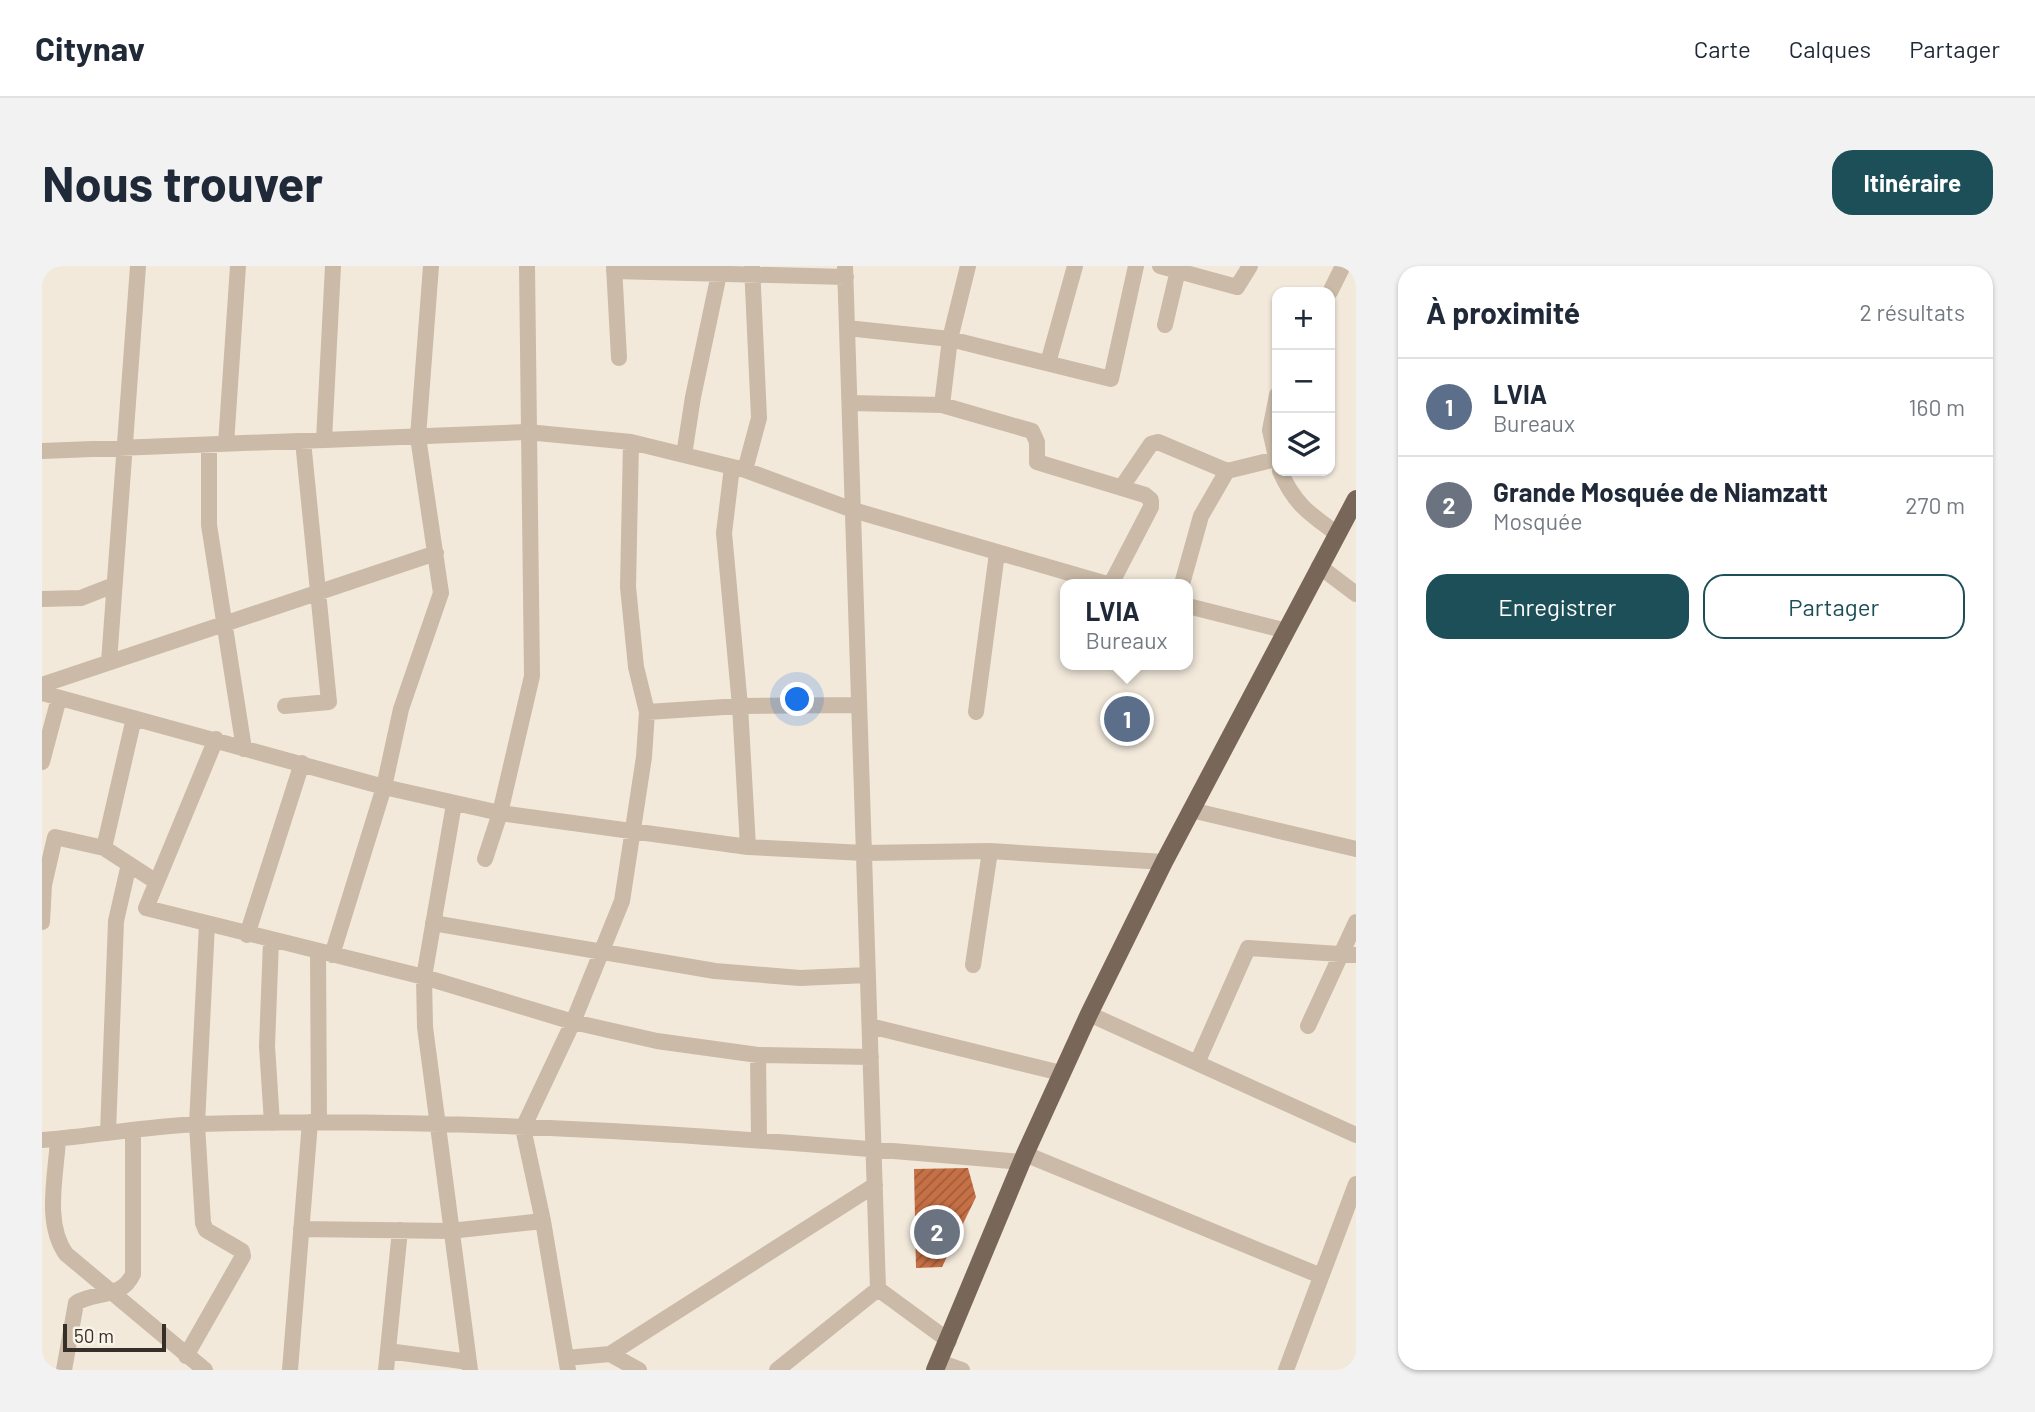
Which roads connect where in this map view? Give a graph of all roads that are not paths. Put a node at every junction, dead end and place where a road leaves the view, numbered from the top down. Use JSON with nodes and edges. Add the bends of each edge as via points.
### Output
{"nodes":[{"id":1,"x":138,"y":266,"type":"edge"},
{"id":2,"x":238,"y":266,"type":"edge"},
{"id":3,"x":333,"y":266,"type":"edge"},
{"id":4,"x":432,"y":266,"type":"edge"},
{"id":5,"x":527,"y":266,"type":"edge"},
{"id":6,"x":968,"y":266,"type":"edge"},
{"id":7,"x":1075,"y":266,"type":"edge"},
{"id":8,"x":1136,"y":266,"type":"edge"},
{"id":9,"x":1160,"y":266,"type":"edge"},
{"id":10,"x":1250,"y":266,"type":"edge"},
{"id":11,"x":1343,"y":266,"type":"edge"},
{"id":12,"x":614,"y":269,"type":"edge"},
{"id":13,"x":1179,"y":269,"type":"edge"},
{"id":14,"x":752,"y":270,"type":"edge"},
{"id":15,"x":845,"y":272,"type":"edge"},
{"id":16,"x":719,"y":274,"type":"junction"},
{"id":17,"x":1332,"y":287,"type":"edge"},
{"id":18,"x":1165,"y":325,"type":"dead end"},
{"id":19,"x":847,"y":328,"type":"junction"},
{"id":20,"x":950,"y":339,"type":"junction"},
{"id":21,"x":619,"y":358,"type":"dead end"},
{"id":22,"x":1048,"y":363,"type":"junction"},
{"id":23,"x":850,"y":403,"type":"junction"},
{"id":24,"x":942,"y":405,"type":"junction"},
{"id":25,"x":1272,"y":420,"type":"edge"},
{"id":26,"x":527,"y":432,"type":"junction"},
{"id":27,"x":418,"y":437,"type":"junction"},
{"id":28,"x":1272,"y":438,"type":"edge"},
{"id":29,"x":324,"y":440,"type":"junction"},
{"id":30,"x":303,"y":441,"type":"junction"},
{"id":31,"x":631,"y":442,"type":"junction"},
{"id":32,"x":226,"y":444,"type":"junction"},
{"id":33,"x":209,"y":445,"type":"junction"},
{"id":34,"x":123,"y":448,"type":"junction"},
{"id":35,"x":42,"y":451,"type":"edge"},
{"id":36,"x":684,"y":455,"type":"junction"},
{"id":37,"x":1272,"y":465,"type":"edge"},
{"id":38,"x":738,"y":468,"type":"junction"},
{"id":39,"x":1227,"y":471,"type":"junction"},
{"id":40,"x":1283,"y":476,"type":"edge"},
{"id":41,"x":1121,"y":488,"type":"junction"},
{"id":42,"x":1356,"y":499,"type":"edge"},
{"id":43,"x":853,"y":510,"type":"junction"},
{"id":44,"x":1336,"y":533,"type":"junction"},
{"id":45,"x":436,"y":553,"type":"junction"},
{"id":46,"x":997,"y":553,"type":"junction"},
{"id":47,"x":1319,"y":566,"type":"junction"},
{"id":48,"x":1091,"y":579,"type":"edge"},
{"id":49,"x":1112,"y":579,"type":"edge"},
{"id":50,"x":1183,"y":579,"type":"edge"},
{"id":51,"x":114,"y":585,"type":"junction"},
{"id":52,"x":317,"y":593,"type":"junction"},
{"id":53,"x":1356,"y":594,"type":"edge"},
{"id":54,"x":42,"y":599,"type":"edge"},
{"id":55,"x":1193,"y":607,"type":"edge"},
{"id":56,"x":225,"y":624,"type":"junction"},
{"id":57,"x":1287,"y":631,"type":"junction"},
{"id":58,"x":109,"y":662,"type":"junction"},
{"id":59,"x":42,"y":685,"type":"edge"},
{"id":60,"x":42,"y":693,"type":"edge"},
{"id":61,"x":59,"y":698,"type":"junction"},
{"id":62,"x":859,"y":705,"type":"junction"},
{"id":63,"x":285,"y":706,"type":"dead end"},
{"id":64,"x":740,"y":706,"type":"junction"},
{"id":65,"x":647,"y":712,"type":"junction"},
{"id":66,"x":976,"y":712,"type":"dead end"},
{"id":67,"x":134,"y":718,"type":"junction"},
{"id":68,"x":216,"y":739,"type":"junction"},
{"id":69,"x":244,"y":749,"type":"junction"},
{"id":70,"x":42,"y":762,"type":"edge"},
{"id":71,"x":302,"y":763,"type":"junction"},
{"id":72,"x":384,"y":787,"type":"junction"},
{"id":73,"x":454,"y":804,"type":"junction"},
{"id":74,"x":1191,"y":810,"type":"junction"},
{"id":75,"x":500,"y":813,"type":"junction"},
{"id":76,"x":631,"y":832,"type":"junction"},
{"id":77,"x":104,"y":848,"type":"junction"},
{"id":78,"x":748,"y":848,"type":"junction"},
{"id":79,"x":1356,"y":849,"type":"edge"},
{"id":80,"x":990,"y":851,"type":"junction"},
{"id":81,"x":864,"y":853,"type":"junction"},
{"id":82,"x":485,"y":859,"type":"dead end"},
{"id":83,"x":1164,"y":862,"type":"junction"},
{"id":84,"x":129,"y":864,"type":"junction"},
{"id":85,"x":155,"y":881,"type":"junction"},
{"id":86,"x":42,"y":922,"type":"edge"},
{"id":87,"x":1356,"y":922,"type":"edge"},
{"id":88,"x":433,"y":923,"type":"junction"},
{"id":89,"x":207,"y":924,"type":"junction"},
{"id":90,"x":247,"y":935,"type":"junction"},
{"id":91,"x":271,"y":941,"type":"junction"},
{"id":92,"x":603,"y":951,"type":"junction"},
{"id":93,"x":325,"y":953,"type":"junction"},
{"id":94,"x":1349,"y":955,"type":"edge"},
{"id":95,"x":972,"y":965,"type":"dead end"},
{"id":96,"x":868,"y":975,"type":"junction"},
{"id":97,"x":424,"y":978,"type":"junction"},
{"id":98,"x":1089,"y":1014,"type":"junction"},
{"id":99,"x":573,"y":1023,"type":"junction"},
{"id":100,"x":870,"y":1026,"type":"junction"},
{"id":101,"x":1308,"y":1026,"type":"dead end"},
{"id":102,"x":758,"y":1055,"type":"junction"},
{"id":103,"x":871,"y":1057,"type":"junction"},
{"id":104,"x":1197,"y":1063,"type":"junction"},
{"id":105,"x":1061,"y":1073,"type":"junction"},
{"id":106,"x":314,"y":1122,"type":"junction"},
{"id":107,"x":272,"y":1123,"type":"junction"},
{"id":108,"x":197,"y":1124,"type":"junction"},
{"id":109,"x":437,"y":1125,"type":"junction"},
{"id":110,"x":523,"y":1128,"type":"junction"},
{"id":111,"x":133,"y":1130,"type":"junction"},
{"id":112,"x":108,"y":1133,"type":"junction"},
{"id":113,"x":1356,"y":1135,"type":"edge"},
{"id":114,"x":50,"y":1139,"type":"edge"},
{"id":115,"x":759,"y":1139,"type":"junction"},
{"id":116,"x":874,"y":1149,"type":"junction"},
{"id":117,"x":1023,"y":1158,"type":"junction"},
{"id":118,"x":1356,"y":1184,"type":"edge"},
{"id":119,"x":875,"y":1185,"type":"junction"},
{"id":120,"x":543,"y":1221,"type":"junction"},
{"id":121,"x":301,"y":1229,"type":"junction"},
{"id":122,"x":400,"y":1230,"type":"junction"},
{"id":123,"x":450,"y":1231,"type":"junction"},
{"id":124,"x":1321,"y":1276,"type":"junction"},
{"id":125,"x":878,"y":1289,"type":"junction"},
{"id":126,"x":114,"y":1293,"type":"junction"},
{"id":127,"x":949,"y":1341,"type":"junction"},
{"id":128,"x":388,"y":1351,"type":"junction"},
{"id":129,"x":610,"y":1354,"type":"junction"},
{"id":130,"x":186,"y":1356,"type":"junction"},
{"id":131,"x":567,"y":1364,"type":"edge"},
{"id":132,"x":470,"y":1366,"type":"edge"},
{"id":133,"x":937,"y":1366,"type":"edge"},
{"id":134,"x":64,"y":1370,"type":"edge"},
{"id":135,"x":205,"y":1370,"type":"edge"},
{"id":136,"x":290,"y":1370,"type":"edge"},
{"id":137,"x":386,"y":1370,"type":"edge"},
{"id":138,"x":639,"y":1370,"type":"edge"},
{"id":139,"x":778,"y":1370,"type":"edge"},
{"id":140,"x":962,"y":1370,"type":"edge"},
{"id":141,"x":1286,"y":1370,"type":"edge"}],
"edges":[{"from":1,"to":34,"type":"street"},
{"from":2,"to":32,"type":"street"},
{"from":3,"to":29,"type":"street"},
{"from":4,"to":27,"type":"street"},
{"from":5,"to":26,"type":"street"},
{"from":6,"to":20,"type":"street"},
{"from":7,"to":22,"type":"street"},
{"from":8,"to":22,"type":"street","via":[[1111,379]]},
{"from":9,"to":13,"type":"street"},
{"from":10,"to":13,"type":"street","via":[[1237,287]]},
{"from":11,"to":17,"type":"street"},
{"from":12,"to":16,"type":"street"},
{"from":12,"to":21,"type":"street"},
{"from":13,"to":18,"type":"street"},
{"from":14,"to":15,"type":"street"},
{"from":14,"to":16,"type":"street"},
{"from":14,"to":38,"type":"street","via":[[759,418]]},
{"from":15,"to":19,"type":"street"},
{"from":16,"to":36,"type":"street"},
{"from":19,"to":20,"type":"street"},
{"from":19,"to":23,"type":"street"},
{"from":20,"to":22,"type":"street"},
{"from":20,"to":24,"type":"street"},
{"from":23,"to":24,"type":"street"},
{"from":23,"to":43,"type":"street"},
{"from":24,"to":41,"type":"street","via":[[1032,431],[1037,462]]},
{"from":25,"to":28,"type":"street"},
{"from":26,"to":27,"type":"street"},
{"from":26,"to":31,"type":"street"},
{"from":26,"to":75,"type":"street","via":[[532,676]]},
{"from":27,"to":29,"type":"street"},
{"from":27,"to":45,"type":"street"},
{"from":29,"to":30,"type":"street"},
{"from":30,"to":32,"type":"street"},
{"from":30,"to":52,"type":"street"},
{"from":31,"to":36,"type":"street"},
{"from":31,"to":65,"type":"street","via":[[628,587],[636,667]]},
{"from":32,"to":33,"type":"street"},
{"from":33,"to":34,"type":"street"},
{"from":33,"to":56,"type":"street","via":[[209,525]]},
{"from":34,"to":35,"type":"street"},
{"from":34,"to":51,"type":"street"},
{"from":36,"to":38,"type":"street"},
{"from":37,"to":39,"type":"street"},
{"from":38,"to":43,"type":"street"},
{"from":38,"to":64,"type":"street","via":[[724,533]]},
{"from":39,"to":41,"type":"street","via":[[1158,442],[1151,444]]},
{"from":39,"to":50,"type":"street","via":[[1201,516]]},
{"from":40,"to":44,"type":"street","via":[[1305,511]]},
{"from":41,"to":49,"type":"street","via":[[1151,500]]},
{"from":42,"to":44,"type":"main road"},
{"from":43,"to":46,"type":"street"},
{"from":43,"to":62,"type":"street"},
{"from":44,"to":47,"type":"main road"},
{"from":45,"to":52,"type":"street"},
{"from":45,"to":72,"type":"street","via":[[441,593],[401,709]]},
{"from":46,"to":48,"type":"street"},
{"from":46,"to":66,"type":"street"},
{"from":47,"to":53,"type":"street"},
{"from":47,"to":57,"type":"main road"},
{"from":51,"to":54,"type":"street","via":[[81,598]]},
{"from":51,"to":58,"type":"street"},
{"from":52,"to":56,"type":"street"},
{"from":52,"to":63,"type":"street","via":[[329,702]]},
{"from":55,"to":57,"type":"street"},
{"from":56,"to":58,"type":"street"},
{"from":56,"to":69,"type":"street"},
{"from":57,"to":74,"type":"main road"},
{"from":58,"to":59,"type":"street"},
{"from":60,"to":61,"type":"street"},
{"from":61,"to":67,"type":"street"},
{"from":61,"to":70,"type":"street"},
{"from":62,"to":64,"type":"street"},
{"from":62,"to":81,"type":"street"},
{"from":64,"to":65,"type":"street"},
{"from":64,"to":78,"type":"street"},
{"from":65,"to":76,"type":"street"},
{"from":67,"to":68,"type":"street"},
{"from":67,"to":77,"type":"street"},
{"from":68,"to":69,"type":"street"},
{"from":68,"to":85,"type":"street"},
{"from":69,"to":71,"type":"street"},
{"from":71,"to":72,"type":"street"},
{"from":71,"to":90,"type":"street"},
{"from":72,"to":73,"type":"street"},
{"from":72,"to":93,"type":"street"},
{"from":73,"to":75,"type":"street"},
{"from":73,"to":88,"type":"street"},
{"from":74,"to":79,"type":"street"},
{"from":74,"to":83,"type":"main road"},
{"from":75,"to":76,"type":"street"},
{"from":75,"to":82,"type":"street"},
{"from":76,"to":78,"type":"street"},
{"from":76,"to":92,"type":"street","via":[[622,901]]},
{"from":77,"to":84,"type":"street"},
{"from":77,"to":86,"type":"street","via":[[55,837],[44,885]]},
{"from":78,"to":81,"type":"street"},
{"from":80,"to":81,"type":"street"},
{"from":80,"to":83,"type":"street"},
{"from":80,"to":95,"type":"street"},
{"from":81,"to":96,"type":"street"},
{"from":83,"to":98,"type":"main road"},
{"from":84,"to":85,"type":"street"},
{"from":84,"to":112,"type":"street","via":[[116,921]]},
{"from":85,"to":89,"type":"street","via":[[146,908]]},
{"from":87,"to":94,"type":"street"},
{"from":88,"to":92,"type":"street"},
{"from":88,"to":97,"type":"street"},
{"from":89,"to":90,"type":"street"},
{"from":89,"to":108,"type":"street"},
{"from":90,"to":91,"type":"street"},
{"from":91,"to":93,"type":"street"},
{"from":91,"to":107,"type":"street","via":[[267,1046]]},
{"from":92,"to":96,"type":"street","via":[[715,971],[800,978]]},
{"from":92,"to":99,"type":"street"},
{"from":93,"to":97,"type":"street"},
{"from":93,"to":106,"type":"street"},
{"from":94,"to":101,"type":"street"},
{"from":94,"to":104,"type":"street","via":[[1248,948]]},
{"from":96,"to":100,"type":"street"},
{"from":97,"to":99,"type":"street"},
{"from":97,"to":109,"type":"street"},
{"from":98,"to":104,"type":"street"},
{"from":98,"to":105,"type":"main road"},
{"from":99,"to":102,"type":"street"},
{"from":99,"to":110,"type":"street"},
{"from":100,"to":103,"type":"street"},
{"from":100,"to":105,"type":"street"},
{"from":102,"to":103,"type":"street"},
{"from":102,"to":115,"type":"street"},
{"from":103,"to":116,"type":"street"},
{"from":104,"to":113,"type":"street"},
{"from":105,"to":117,"type":"main road"},
{"from":106,"to":107,"type":"street"},
{"from":106,"to":109,"type":"street"},
{"from":106,"to":121,"type":"street"},
{"from":107,"to":108,"type":"street"},
{"from":108,"to":111,"type":"street"},
{"from":108,"to":130,"type":"street","via":[[203,1223],[243,1256]]},
{"from":109,"to":110,"type":"street"},
{"from":109,"to":123,"type":"street"},
{"from":110,"to":115,"type":"street"},
{"from":110,"to":120,"type":"street"},
{"from":111,"to":112,"type":"street"},
{"from":111,"to":126,"type":"street","via":[[133,1275]]},
{"from":112,"to":114,"type":"street"},
{"from":114,"to":126,"type":"street","via":[[57,1242]]},
{"from":115,"to":116,"type":"street"},
{"from":116,"to":117,"type":"street"},
{"from":116,"to":119,"type":"street"},
{"from":117,"to":124,"type":"street"},
{"from":117,"to":127,"type":"main road"},
{"from":118,"to":124,"type":"street"},
{"from":119,"to":125,"type":"street"},
{"from":119,"to":129,"type":"street"},
{"from":120,"to":123,"type":"street"},
{"from":120,"to":131,"type":"street"},
{"from":121,"to":122,"type":"street"},
{"from":121,"to":136,"type":"street"},
{"from":122,"to":123,"type":"street"},
{"from":122,"to":128,"type":"street"},
{"from":123,"to":132,"type":"street"},
{"from":124,"to":141,"type":"street"},
{"from":125,"to":127,"type":"street"},
{"from":125,"to":139,"type":"street"},
{"from":126,"to":130,"type":"street"},
{"from":126,"to":134,"type":"street","via":[[76,1303]]},
{"from":127,"to":133,"type":"main road"},
{"from":128,"to":132,"type":"street"},
{"from":128,"to":137,"type":"street"},
{"from":129,"to":131,"type":"street"},
{"from":129,"to":138,"type":"street"},
{"from":130,"to":135,"type":"street"},
{"from":133,"to":140,"type":"street"}]}
